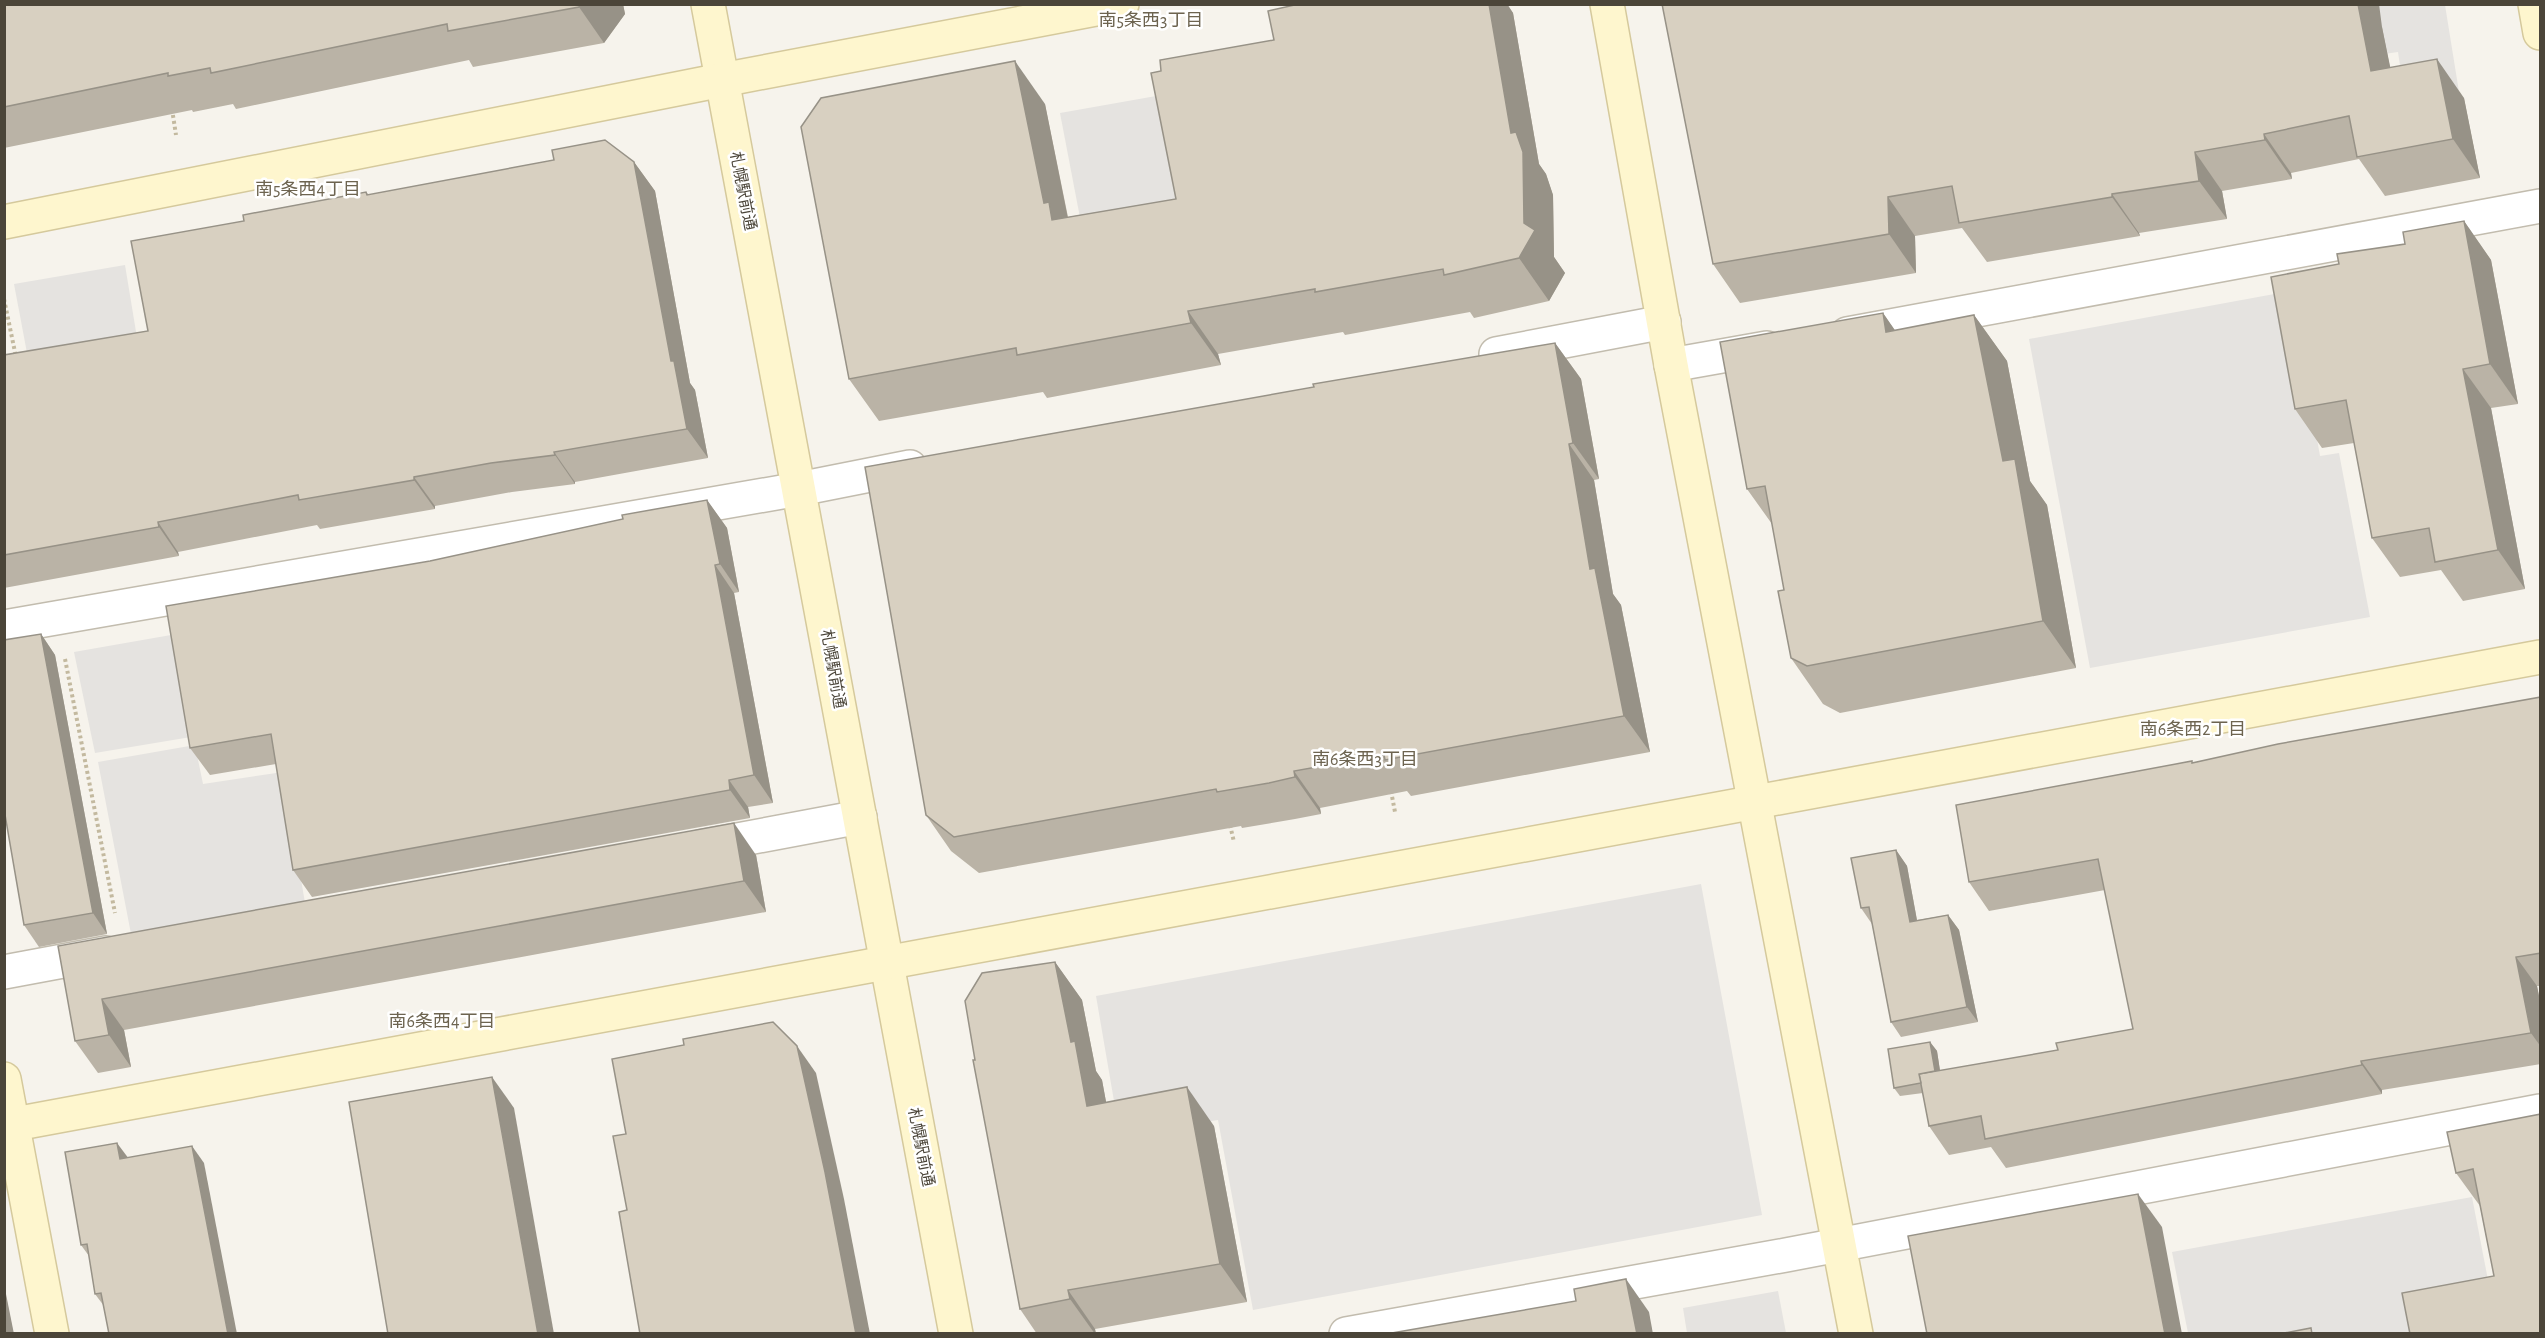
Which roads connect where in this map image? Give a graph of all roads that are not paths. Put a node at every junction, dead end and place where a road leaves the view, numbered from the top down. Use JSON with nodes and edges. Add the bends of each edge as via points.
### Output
{"nodes":[{"id":1,"x":708,"y":4,"type":"edge"},
{"id":2,"x":1122,"y":4,"type":"edge"},
{"id":3,"x":1607,"y":4,"type":"edge"},
{"id":4,"x":2535,"y":4,"type":"edge"},
{"id":5,"x":2541,"y":33,"type":"edge"},
{"id":6,"x":722,"y":80,"type":"junction"},
{"id":7,"x":2541,"y":206,"type":"edge"},
{"id":8,"x":4,"y":222,"type":"edge"},
{"id":9,"x":1664,"y":322,"type":"junction"},
{"id":10,"x":1468,"y":359,"type":"edge"},
{"id":11,"x":1671,"y":366,"type":"junction"},
{"id":12,"x":944,"y":460,"type":"edge"},
{"id":13,"x":800,"y":489,"type":"junction"},
{"id":14,"x":4,"y":627,"type":"edge"},
{"id":15,"x":2541,"y":657,"type":"edge"},
{"id":16,"x":1756,"y":804,"type":"junction"},
{"id":17,"x":860,"y":817,"type":"junction"},
{"id":18,"x":669,"y":853,"type":"edge"},
{"id":19,"x":128,"y":949,"type":"edge"},
{"id":20,"x":887,"y":961,"type":"junction"},
{"id":21,"x":4,"y":972,"type":"edge"},
{"id":22,"x":4,"y":1079,"type":"edge"},
{"id":23,"x":2541,"y":1111,"type":"edge"},
{"id":24,"x":9,"y":1125,"type":"edge"},
{"id":25,"x":1840,"y":1245,"type":"junction"},
{"id":26,"x":52,"y":1334,"type":"edge"},
{"id":27,"x":956,"y":1334,"type":"edge"},
{"id":28,"x":1346,"y":1334,"type":"edge"},
{"id":29,"x":1856,"y":1334,"type":"edge"}],
"edges":[{"from":1,"to":6,"type":"street","name":"札幌駅前通"},
{"from":2,"to":6,"type":"street"},
{"from":3,"to":9,"type":"street"},
{"from":4,"to":5,"type":"street"},
{"from":6,"to":8,"type":"street"},
{"from":6,"to":13,"type":"street","name":"札幌駅前通"},
{"from":7,"to":11,"type":"street"},
{"from":9,"to":10,"type":"street"},
{"from":9,"to":11,"type":"street"},
{"from":11,"to":16,"type":"street"},
{"from":12,"to":13,"type":"street"},
{"from":13,"to":14,"type":"street"},
{"from":13,"to":17,"type":"street","name":"札幌駅前通"},
{"from":15,"to":16,"type":"street"},
{"from":16,"to":20,"type":"street"},
{"from":16,"to":25,"type":"street"},
{"from":17,"to":18,"type":"street"},
{"from":17,"to":20,"type":"street","name":"札幌駅前通"},
{"from":19,"to":21,"type":"street"},
{"from":20,"to":24,"type":"street"},
{"from":20,"to":27,"type":"street","name":"札幌駅前通"},
{"from":22,"to":24,"type":"street"},
{"from":23,"to":25,"type":"street"},
{"from":24,"to":26,"type":"street"},
{"from":25,"to":28,"type":"street"},
{"from":25,"to":29,"type":"street"}]}
